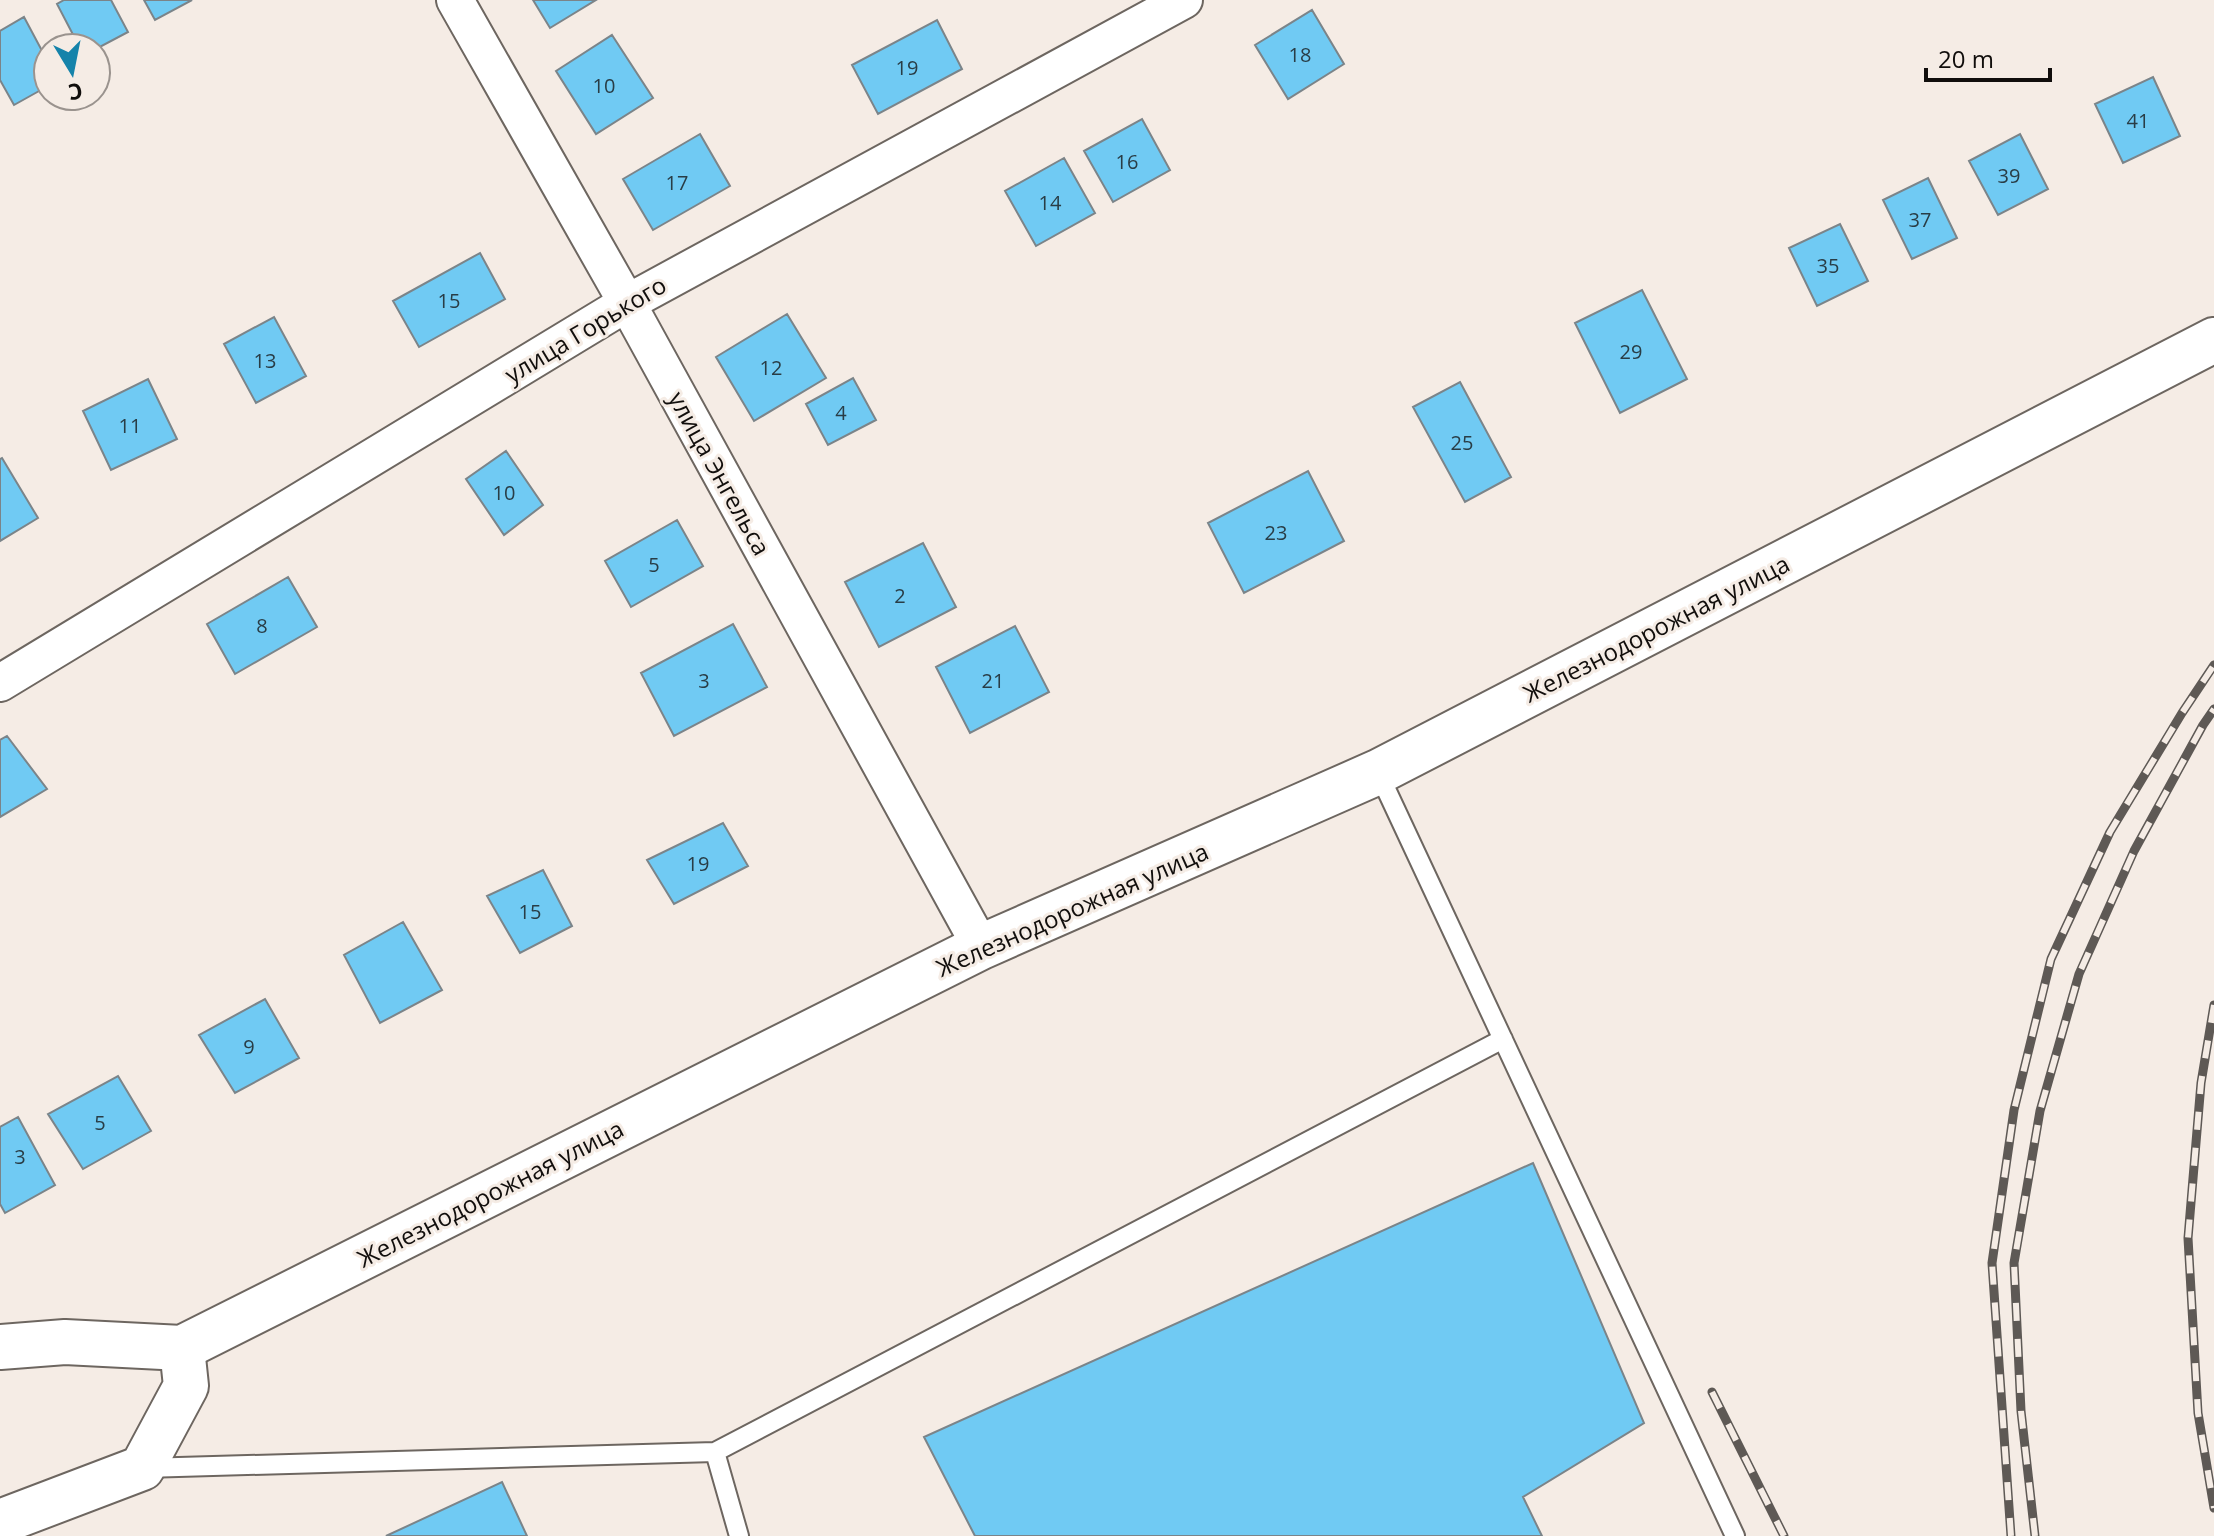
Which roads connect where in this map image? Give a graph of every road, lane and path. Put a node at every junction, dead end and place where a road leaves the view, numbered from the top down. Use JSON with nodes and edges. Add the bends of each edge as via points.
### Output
{"nodes":[{"id":1,"x":455,"y":0,"type":"edge"},
{"id":2,"x":1184,"y":0,"type":"edge"},
{"id":3,"x":627,"y":303,"type":"junction"},
{"id":4,"x":2214,"y":340,"type":"edge"},
{"id":5,"x":0,"y":683,"type":"edge"},
{"id":6,"x":1378,"y":772,"type":"junction"},
{"id":7,"x":981,"y":947,"type":"junction"},
{"id":8,"x":1503,"y":1039,"type":"junction"},
{"id":9,"x":0,"y":1347,"type":"edge"},
{"id":10,"x":182,"y":1348,"type":"junction"},
{"id":11,"x":715,"y":1452,"type":"junction"},
{"id":12,"x":142,"y":1468,"type":"junction"},
{"id":13,"x":0,"y":1522,"type":"edge"},
{"id":14,"x":739,"y":1536,"type":"edge"},
{"id":15,"x":1735,"y":1536,"type":"edge"}],
"edges":[{"from":1,"to":3,"type":"street","name":"улица Энгельса"},
{"from":2,"to":3,"type":"street","name":"улица Горького"},
{"from":3,"to":5,"type":"street","name":"улица Горького"},
{"from":3,"to":7,"type":"street","name":"улица Энгельса"},
{"from":4,"to":6,"type":"main road","name":"Железнодорожная улица"},
{"from":6,"to":7,"type":"main road","name":"Железнодорожная улица"},
{"from":6,"to":8,"type":"lane"},
{"from":7,"to":10,"type":"main road","name":"Железнодорожная улица"},
{"from":8,"to":11,"type":"lane"},
{"from":8,"to":15,"type":"lane"},
{"from":9,"to":10,"type":"main road","via":[[65,1342]]},
{"from":10,"to":12,"type":"main road","via":[[186,1386]]},
{"from":11,"to":12,"type":"lane"},
{"from":11,"to":14,"type":"lane"},
{"from":12,"to":13,"type":"main road"}]}
